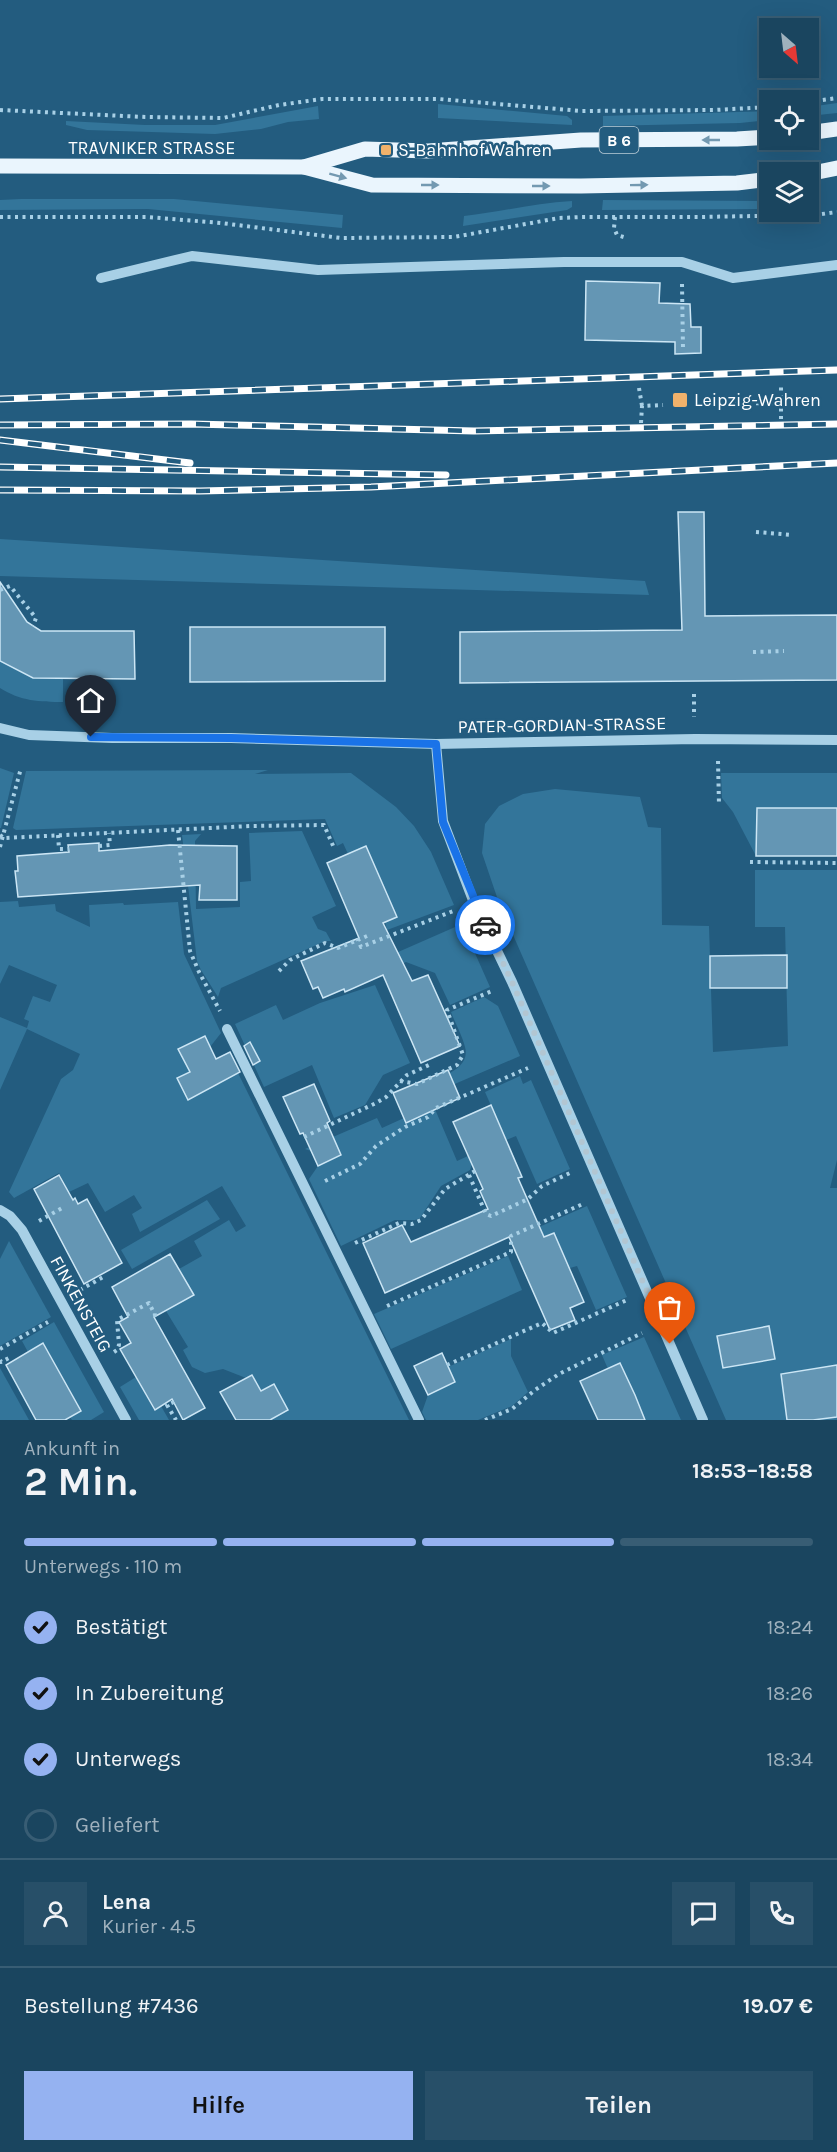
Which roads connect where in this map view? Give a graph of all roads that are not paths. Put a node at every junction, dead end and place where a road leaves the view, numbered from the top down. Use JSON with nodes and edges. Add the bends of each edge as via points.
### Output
{"nodes":[{"id":1,"x":837,"y":129,"type":"edge"},
{"id":2,"x":819,"y":132,"type":"edge"},
{"id":3,"x":759,"y":137,"type":"edge"},
{"id":4,"x":0,"y":166,"type":"edge"},
{"id":5,"x":304,"y":167,"type":"junction"},
{"id":6,"x":837,"y":168,"type":"edge"},
{"id":7,"x":819,"y":172,"type":"edge"},
{"id":8,"x":759,"y":180,"type":"edge"},
{"id":9,"x":837,"y":265,"type":"edge"},
{"id":10,"x":101,"y":278,"type":"dead end"},
{"id":11,"x":0,"y":728,"type":"edge"},
{"id":12,"x":837,"y":740,"type":"edge"},
{"id":13,"x":436,"y":744,"type":"junction"},
{"id":14,"x":227,"y":1029,"type":"dead end"},
{"id":15,"x":0,"y":1210,"type":"edge"},
{"id":16,"x":126,"y":1420,"type":"edge"},
{"id":17,"x":419,"y":1420,"type":"edge"},
{"id":18,"x":703,"y":1420,"type":"edge"}],
"edges":[{"from":1,"to":2,"type":"main road"},
{"from":3,"to":5,"type":"main road","name":"TRAVNIKER STRASSE","number":"B 6","one_way":true,"via":[[581,140],[428,151],[365,149]]},
{"from":4,"to":5,"type":"main road","name":"TRAVNIKER STRASSE","number":"B 6"},
{"from":5,"to":8,"type":"main road","name":"TRAVNIKER STRASSE","number":"B 6","one_way":true,"via":[[372,185],[592,186]]},
{"from":6,"to":7,"type":"main road"},
{"from":9,"to":10,"type":"street","via":[[733,278],[682,261],[318,270],[192,256]]},
{"from":11,"to":13,"type":"street","name":"PATER-GORDIAN-STRASSE","via":[[29,735]]},
{"from":12,"to":13,"type":"street","name":"PATER-GORDIAN-STRASSE"},
{"from":13,"to":18,"type":"street","via":[[443,822],[474,903]]},
{"from":14,"to":17,"type":"street"},
{"from":15,"to":16,"type":"street","name":"FINKENSTEIG","via":[[22,1230]]}]}
